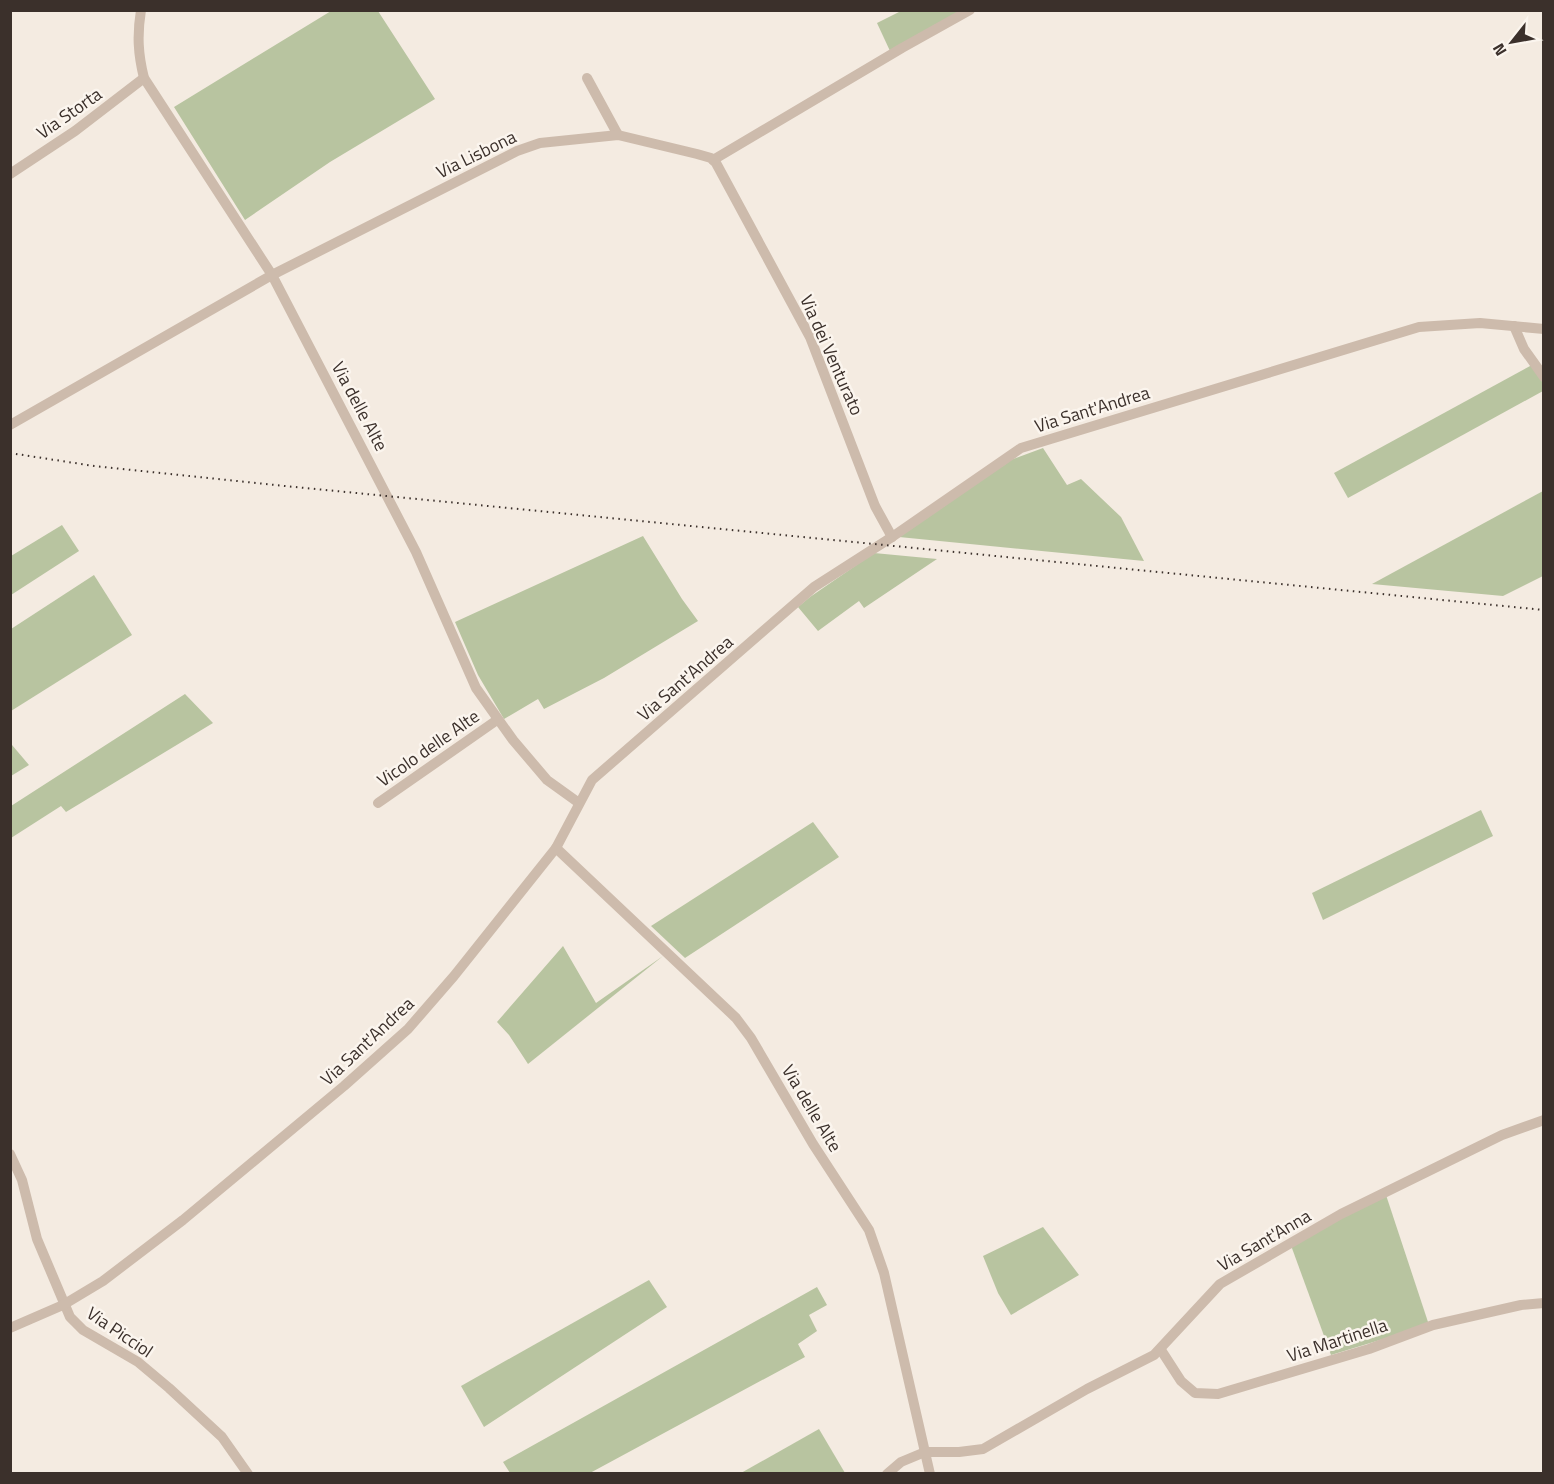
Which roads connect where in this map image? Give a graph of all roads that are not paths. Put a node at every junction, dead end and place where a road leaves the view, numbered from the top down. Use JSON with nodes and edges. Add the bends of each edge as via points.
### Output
{"nodes":[{"id":1,"x":141,"y":10,"type":"edge"},
{"id":2,"x":970,"y":10,"type":"edge"},
{"id":3,"x":144,"y":78,"type":"junction"},
{"id":4,"x":587,"y":78,"type":"dead end"},
{"id":5,"x":618,"y":135,"type":"junction"},
{"id":6,"x":713,"y":160,"type":"junction"},
{"id":7,"x":10,"y":174,"type":"edge"},
{"id":8,"x":272,"y":275,"type":"junction"},
{"id":9,"x":1514,"y":326,"type":"junction"},
{"id":10,"x":1544,"y":329,"type":"edge"},
{"id":11,"x":1544,"y":377,"type":"edge"},
{"id":12,"x":10,"y":425,"type":"edge"},
{"id":13,"x":892,"y":537,"type":"junction"},
{"id":14,"x":497,"y":720,"type":"junction"},
{"id":15,"x":378,"y":803,"type":"dead end"},
{"id":16,"x":579,"y":803,"type":"junction"},
{"id":17,"x":555,"y":848,"type":"junction"},
{"id":18,"x":1544,"y":1120,"type":"edge"},
{"id":19,"x":10,"y":1154,"type":"edge"},
{"id":20,"x":1544,"y":1303,"type":"edge"},
{"id":21,"x":63,"y":1305,"type":"junction"},
{"id":22,"x":10,"y":1328,"type":"edge"},
{"id":23,"x":1161,"y":1350,"type":"junction"},
{"id":24,"x":925,"y":1452,"type":"junction"},
{"id":25,"x":248,"y":1473,"type":"edge"},
{"id":26,"x":887,"y":1473,"type":"edge"},
{"id":27,"x":930,"y":1473,"type":"edge"}],
"edges":[{"from":1,"to":3,"type":"street","name":"Via delle Alte","via":[[138,54]]},
{"from":2,"to":6,"type":"street"},
{"from":3,"to":7,"type":"street","name":"Via Storta"},
{"from":3,"to":8,"type":"street","name":"Via delle Alte"},
{"from":4,"to":5,"type":"street"},
{"from":5,"to":6,"type":"street","name":"Via Lisbona"},
{"from":5,"to":8,"type":"street","name":"Via Lisbona","via":[[540,143],[517,151]]},
{"from":6,"to":13,"type":"street","name":"Via dei Venturato","via":[[810,337],[875,506]]},
{"from":8,"to":12,"type":"street","name":"Via Lisbona"},
{"from":8,"to":14,"type":"street","name":"Via delle Alte","via":[[416,552],[476,688]]},
{"from":9,"to":10,"type":"street","name":"Via Sant'Andrea"},
{"from":9,"to":11,"type":"street","via":[[1524,350]]},
{"from":9,"to":13,"type":"street","name":"Via Sant'Andrea","via":[[1480,323],[1419,327],[1021,448]]},
{"from":13,"to":16,"type":"street","name":"Via Sant'Andrea","via":[[814,587],[592,780]]},
{"from":14,"to":15,"type":"street","name":"Vicolo delle Alte"},
{"from":14,"to":16,"type":"street","name":"Via delle Alte","via":[[547,780]]},
{"from":16,"to":17,"type":"street","name":"Via Sant'Andrea"},
{"from":17,"to":21,"type":"street","name":"Via Sant'Andrea","via":[[408,1029],[183,1220],[103,1281]]},
{"from":17,"to":24,"type":"street","name":"Via delle Alte","via":[[736,1018],[869,1230],[884,1273]]},
{"from":18,"to":23,"type":"street","name":"Via Sant'Anna","via":[[1502,1135],[1341,1214],[1220,1284]]},
{"from":19,"to":21,"type":"street","name":"Via Picciol"},
{"from":20,"to":23,"type":"street","name":"Via Martinella","via":[[1433,1325],[1369,1349],[1218,1394],[1195,1393],[1181,1381]]},
{"from":21,"to":22,"type":"street","name":"Via Sant'Andrea"},
{"from":21,"to":25,"type":"street","name":"Via Picciol","via":[[83,1330],[138,1362],[169,1388],[222,1437]]},
{"from":23,"to":24,"type":"street","name":"Via Sant'Anna","via":[[983,1449]]},
{"from":24,"to":26,"type":"street"},
{"from":24,"to":27,"type":"street","name":"Via delle Alte"}]}
